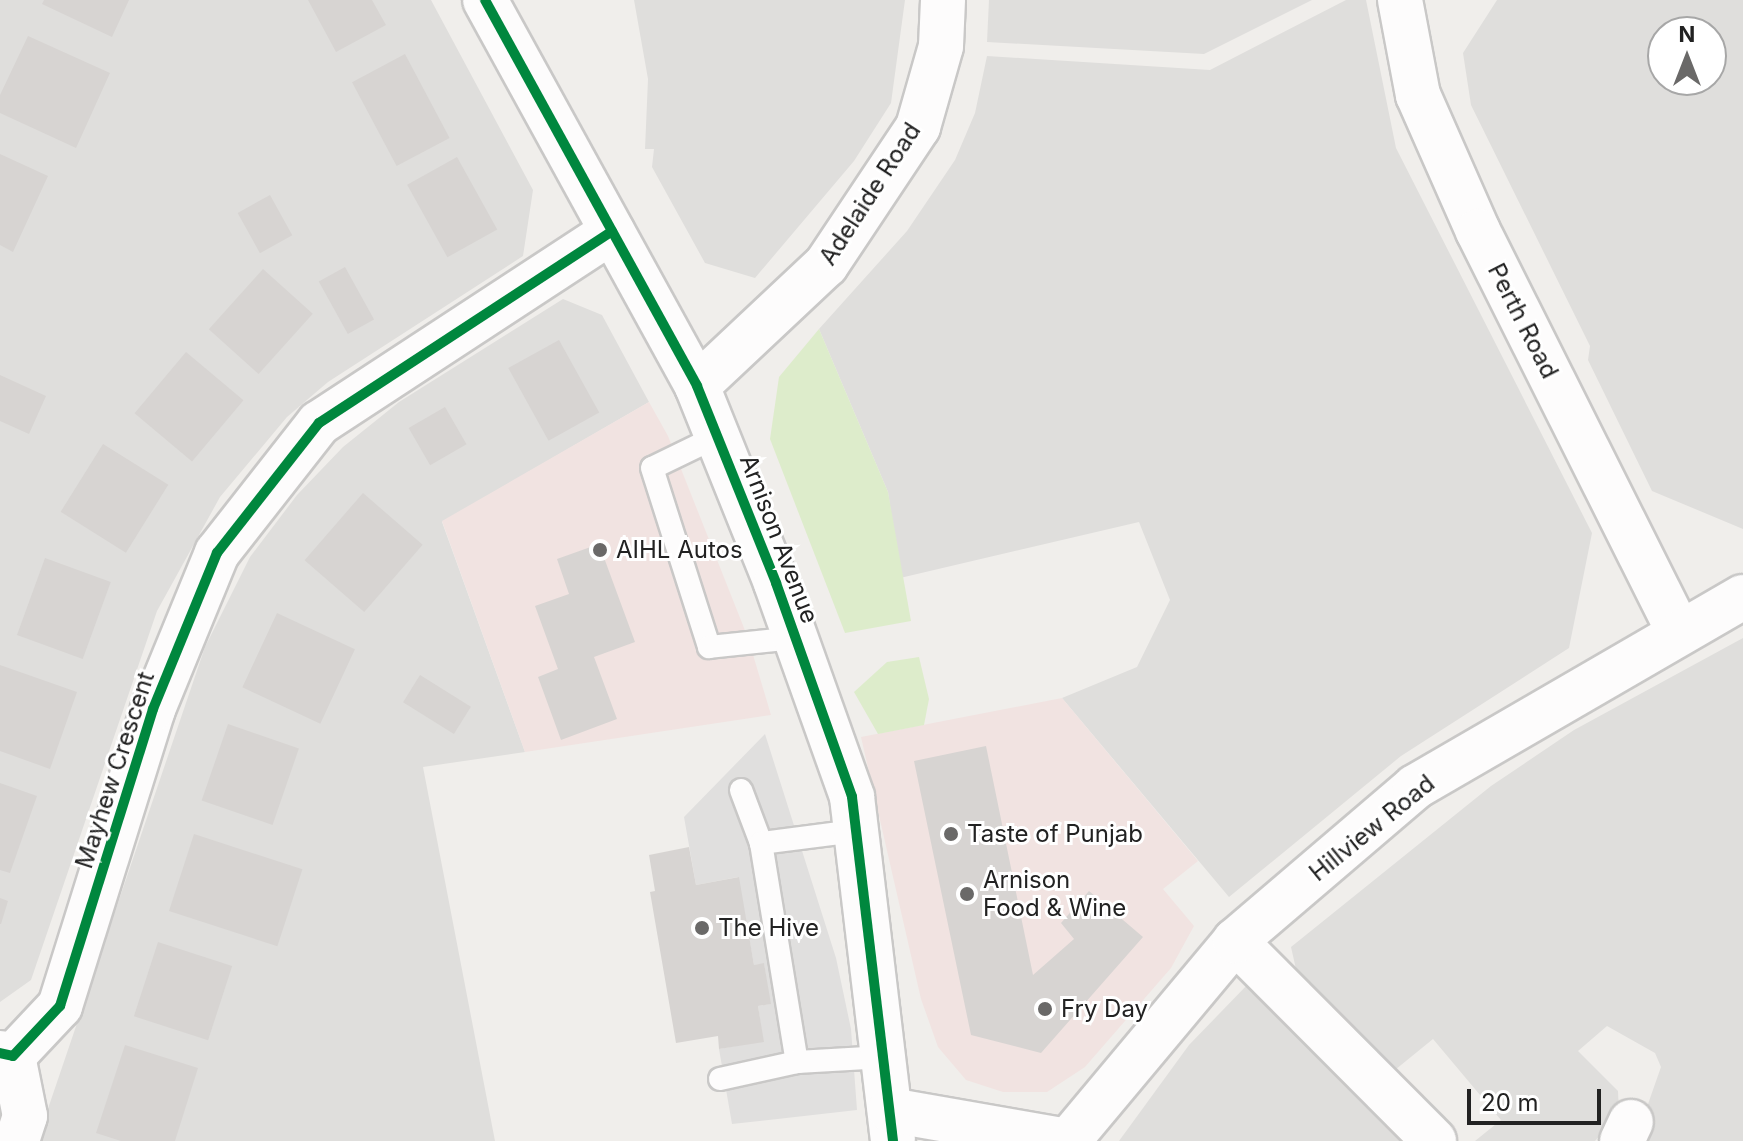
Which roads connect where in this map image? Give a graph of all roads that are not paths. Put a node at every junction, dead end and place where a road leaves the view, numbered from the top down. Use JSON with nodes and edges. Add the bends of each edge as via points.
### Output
{"nodes":[{"id":1,"x":485,"y":0,"type":"edge"},
{"id":2,"x":943,"y":0,"type":"edge"},
{"id":3,"x":1400,"y":0,"type":"edge"},
{"id":4,"x":612,"y":231,"type":"junction"},
{"id":5,"x":697,"y":386,"type":"junction"},
{"id":6,"x":718,"y":436,"type":"junction"},
{"id":7,"x":1743,"y":597,"type":"edge"},
{"id":8,"x":1678,"y":630,"type":"junction"},
{"id":9,"x":795,"y":638,"type":"junction"},
{"id":10,"x":741,"y":790,"type":"dead end"},
{"id":11,"x":855,"y":831,"type":"junction"},
{"id":12,"x":761,"y":843,"type":"junction"},
{"id":13,"x":1235,"y":941,"type":"junction"},
{"id":14,"x":6,"y":1054,"type":"edge"},
{"id":15,"x":884,"y":1057,"type":"junction"},
{"id":16,"x":797,"y":1062,"type":"junction"},
{"id":17,"x":720,"y":1079,"type":"dead end"},
{"id":18,"x":891,"y":1126,"type":"edge"},
{"id":19,"x":17,"y":1141,"type":"edge"},
{"id":20,"x":1068,"y":1141,"type":"edge"},
{"id":21,"x":1434,"y":1141,"type":"edge"}],
"edges":[{"from":1,"to":4,"type":"street","name":"Arnison Avenue"},
{"from":2,"to":5,"type":"street","name":"Adelaide Road","via":[[941,46],[918,127],[826,265]]},
{"from":3,"to":8,"type":"street","name":"Perth Road","via":[[1418,95],[1478,231]]},
{"from":4,"to":5,"type":"street","name":"Arnison Avenue"},
{"from":4,"to":14,"type":"street","name":"Mayhew Crescent","via":[[319,423],[217,553],[153,709],[60,1006]]},
{"from":5,"to":6,"type":"street","name":"Arnison Avenue"},
{"from":6,"to":9,"type":"street","name":"Arnison Avenue"},
{"from":6,"to":9,"type":"lane","via":[[652,468],[709,647]]},
{"from":7,"to":8,"type":"street","name":"Hillview Road"},
{"from":8,"to":13,"type":"street","name":"Hillview Road","via":[[1415,787]]},
{"from":9,"to":11,"type":"street","name":"Arnison Avenue","via":[[852,797]]},
{"from":10,"to":12,"type":"lane"},
{"from":11,"to":12,"type":"lane"},
{"from":11,"to":15,"type":"street","name":"Arnison Avenue"},
{"from":12,"to":16,"type":"lane"},
{"from":13,"to":20,"type":"street","name":"Hillview Road"},
{"from":13,"to":21,"type":"street"},
{"from":14,"to":19,"type":"street","via":[[25,1116]]},
{"from":15,"to":16,"type":"lane"},
{"from":15,"to":18,"type":"street","name":"Arnison Avenue"},
{"from":16,"to":17,"type":"lane"},
{"from":18,"to":20,"type":"street"}]}
